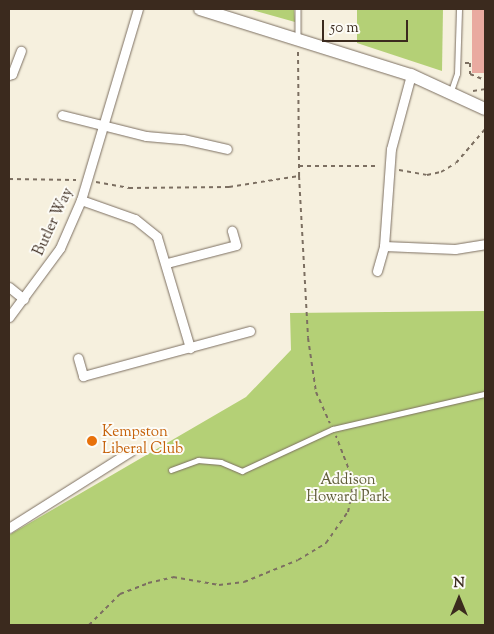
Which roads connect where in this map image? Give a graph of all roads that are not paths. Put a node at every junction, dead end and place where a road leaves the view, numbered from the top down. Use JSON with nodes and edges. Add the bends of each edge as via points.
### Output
{"nodes":[{"id":1,"x":138,"y":9,"type":"edge"},
{"id":2,"x":200,"y":9,"type":"edge"},
{"id":3,"x":298,"y":9,"type":"edge"},
{"id":4,"x":459,"y":9,"type":"edge"},
{"id":5,"x":298,"y":39,"type":"junction"},
{"id":6,"x":20,"y":50,"type":"dead end"},
{"id":7,"x":9,"y":75,"type":"edge"},
{"id":8,"x":411,"y":75,"type":"junction"},
{"id":9,"x":451,"y":91,"type":"junction"},
{"id":10,"x":485,"y":109,"type":"edge"},
{"id":11,"x":62,"y":115,"type":"dead end"},
{"id":12,"x":104,"y":127,"type":"junction"},
{"id":13,"x":227,"y":149,"type":"dead end"},
{"id":14,"x":81,"y":200,"type":"junction"},
{"id":15,"x":232,"y":231,"type":"dead end"},
{"id":16,"x":485,"y":244,"type":"edge"},
{"id":17,"x":384,"y":246,"type":"junction"},
{"id":18,"x":167,"y":263,"type":"junction"},
{"id":19,"x":376,"y":271,"type":"dead end"},
{"id":20,"x":9,"y":287,"type":"edge"},
{"id":21,"x":24,"y":299,"type":"junction"},
{"id":22,"x":9,"y":317,"type":"edge"},
{"id":23,"x":250,"y":330,"type":"dead end"},
{"id":24,"x":190,"y":348,"type":"junction"},
{"id":25,"x":78,"y":358,"type":"dead end"},
{"id":26,"x":485,"y":394,"type":"edge"},
{"id":27,"x":131,"y":451,"type":"dead end"},
{"id":28,"x":171,"y":470,"type":"dead end"},
{"id":29,"x":9,"y":528,"type":"edge"}],
"edges":[{"from":1,"to":12,"type":"street","name":"Butler Way"},
{"from":2,"to":5,"type":"street"},
{"from":3,"to":5,"type":"lane"},
{"from":4,"to":9,"type":"lane","via":[[457,63]]},
{"from":5,"to":8,"type":"street"},
{"from":6,"to":7,"type":"street"},
{"from":8,"to":9,"type":"street"},
{"from":8,"to":17,"type":"street","via":[[391,149]]},
{"from":9,"to":10,"type":"street"},
{"from":11,"to":12,"type":"street"},
{"from":12,"to":13,"type":"street"},
{"from":12,"to":14,"type":"street","name":"Butler Way"},
{"from":14,"to":18,"type":"street","via":[[146,225],[157,237]]},
{"from":14,"to":21,"type":"street","name":"Butler Way","via":[[60,248]]},
{"from":15,"to":18,"type":"street","via":[[236,245]]},
{"from":16,"to":17,"type":"street","via":[[455,249]]},
{"from":17,"to":19,"type":"street"},
{"from":18,"to":24,"type":"street"},
{"from":20,"to":21,"type":"street"},
{"from":21,"to":22,"type":"street","name":"Butler Way"},
{"from":23,"to":24,"type":"street"},
{"from":24,"to":25,"type":"street","via":[[83,376]]},
{"from":26,"to":28,"type":"lane","via":[[333,429],[242,471],[221,462],[198,460]]},
{"from":27,"to":29,"type":"street"}]}
